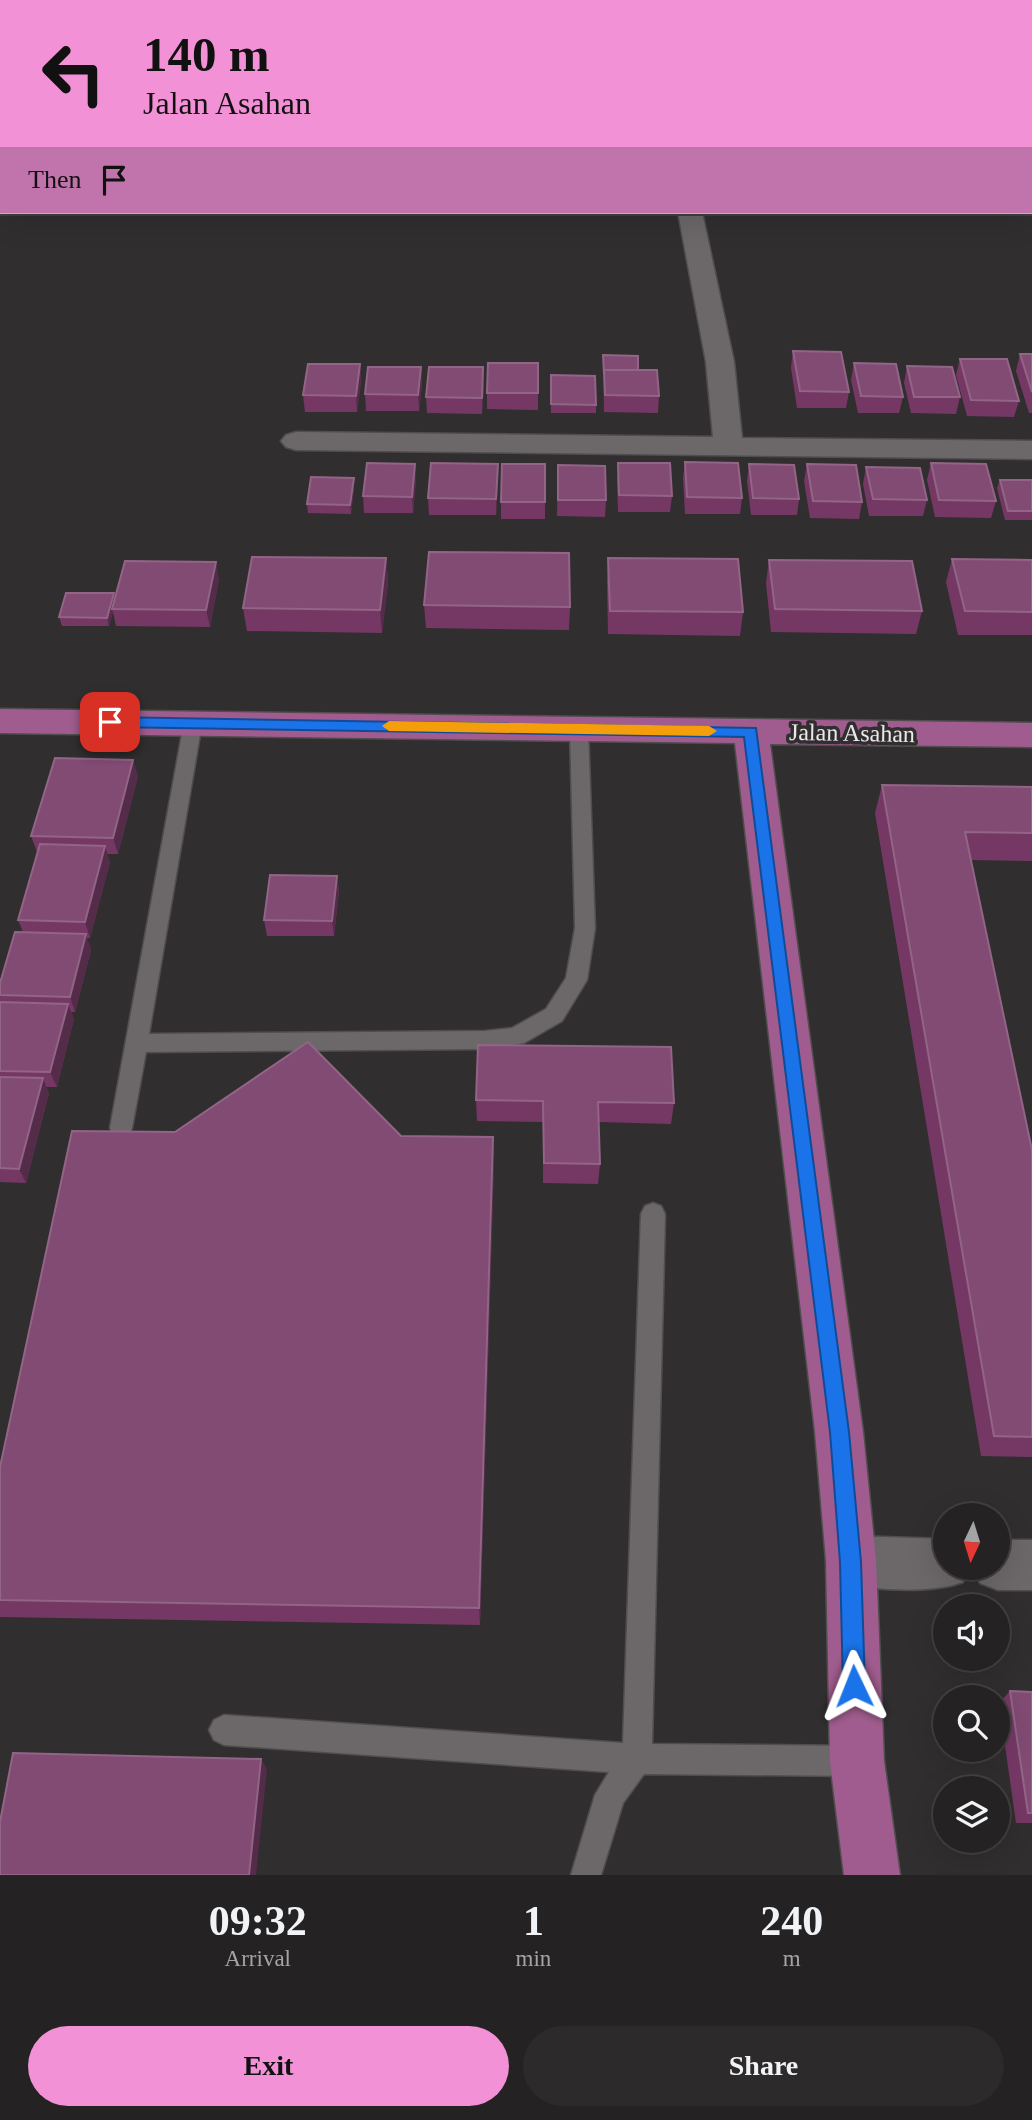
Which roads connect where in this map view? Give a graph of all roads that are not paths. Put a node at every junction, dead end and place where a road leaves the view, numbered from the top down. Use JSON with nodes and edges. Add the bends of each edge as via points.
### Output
{"nodes":[{"id":1,"x":690,"y":214,"type":"edge"},
{"id":2,"x":296,"y":441,"type":"dead end"},
{"id":3,"x":729,"y":446,"type":"junction"},
{"id":4,"x":1032,"y":450,"type":"edge"},
{"id":5,"x":0,"y":721,"type":"edge"},
{"id":6,"x":193,"y":723,"type":"junction"},
{"id":7,"x":579,"y":729,"type":"junction"},
{"id":8,"x":751,"y":732,"type":"junction"},
{"id":9,"x":1032,"y":735,"type":"edge"},
{"id":10,"x":136,"y":1043,"type":"junction"},
{"id":11,"x":121,"y":1128,"type":"edge"},
{"id":12,"x":653,"y":1214,"type":"dead end"},
{"id":13,"x":851,"y":1562,"type":"junction"},
{"id":14,"x":933,"y":1563,"type":"edge"},
{"id":15,"x":1010,"y":1565,"type":"edge"},
{"id":16,"x":1032,"y":1565,"type":"edge"},
{"id":17,"x":224,"y":1730,"type":"dead end"},
{"id":18,"x":637,"y":1759,"type":"junction"},
{"id":19,"x":857,"y":1761,"type":"junction"},
{"id":20,"x":586,"y":1875,"type":"edge"},
{"id":21,"x":872,"y":1875,"type":"edge"}],
"edges":[{"from":1,"to":3,"type":"street","via":[[720,362]]},
{"from":2,"to":3,"type":"street"},
{"from":3,"to":4,"type":"street"},
{"from":5,"to":6,"type":"main road","name":"Jalan Asahan"},
{"from":6,"to":7,"type":"main road","name":"Jalan Asahan"},
{"from":6,"to":10,"type":"lane"},
{"from":7,"to":8,"type":"main road","name":"Jalan Asahan"},
{"from":7,"to":10,"type":"lane","via":[[585,928],[576,980],[554,1015],[516,1037],[485,1040]]},
{"from":8,"to":9,"type":"main road","name":"Jalan Asahan"},
{"from":8,"to":13,"type":"main road","via":[[839,1432]]},
{"from":10,"to":11,"type":"lane"},
{"from":12,"to":18,"type":"lane"},
{"from":13,"to":14,"type":"street"},
{"from":13,"to":19,"type":"main road"},
{"from":15,"to":16,"type":"street"},
{"from":17,"to":18,"type":"lane"},
{"from":18,"to":19,"type":"lane"},
{"from":18,"to":20,"type":"lane","via":[[610,1795]]},
{"from":19,"to":21,"type":"main road"}]}
